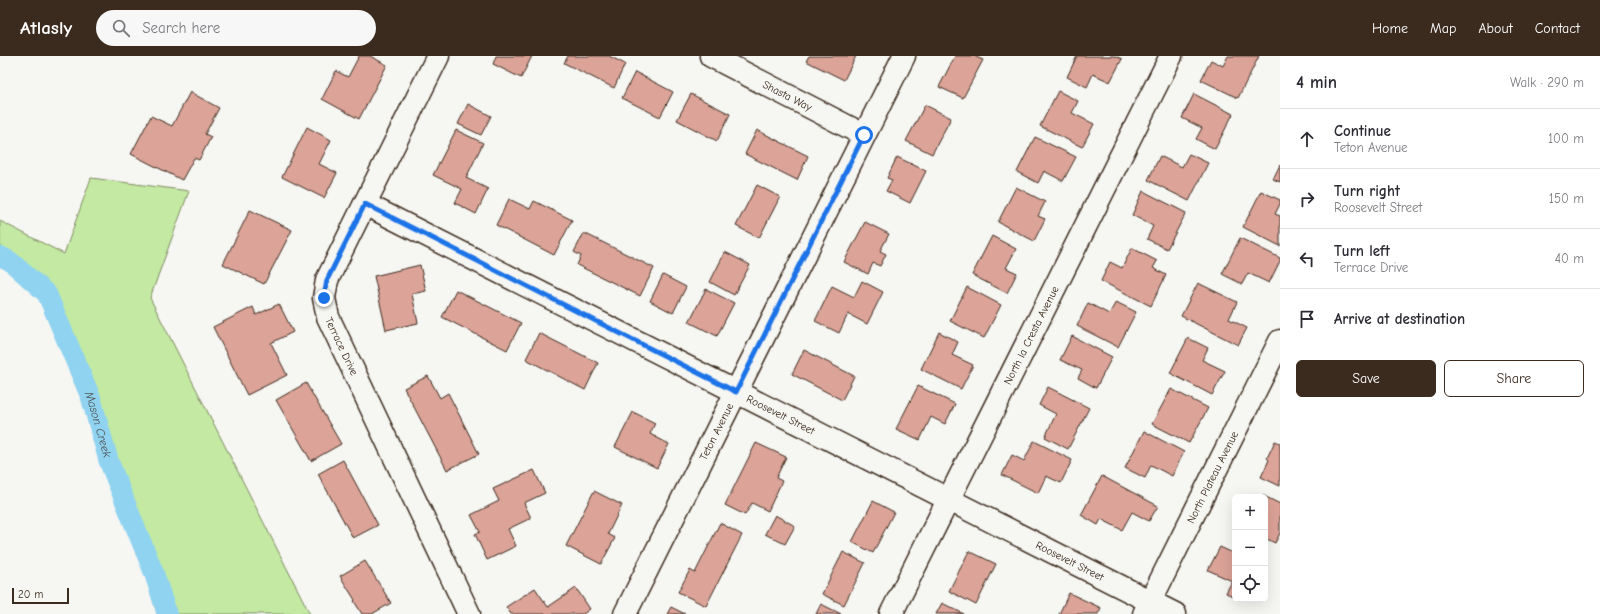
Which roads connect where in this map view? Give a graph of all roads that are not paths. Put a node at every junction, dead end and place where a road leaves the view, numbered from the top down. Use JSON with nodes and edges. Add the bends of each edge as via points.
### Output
{"nodes":[{"id":1,"x":438,"y":56,"type":"edge"},
{"id":2,"x":711,"y":56,"type":"edge"},
{"id":3,"x":904,"y":56,"type":"edge"},
{"id":4,"x":1171,"y":56,"type":"edge"},
{"id":5,"x":864,"y":135,"type":"junction"},
{"id":6,"x":365,"y":204,"type":"junction"},
{"id":7,"x":1280,"y":341,"type":"edge"},
{"id":8,"x":736,"y":392,"type":"junction"},
{"id":9,"x":949,"y":499,"type":"junction"},
{"id":10,"x":1147,"y":608,"type":"edge"},
{"id":11,"x":469,"y":614,"type":"edge"},
{"id":12,"x":625,"y":614,"type":"edge"},
{"id":13,"x":891,"y":614,"type":"edge"},
{"id":14,"x":1175,"y":614,"type":"edge"}],
"edges":[{"from":1,"to":6,"type":"street","name":"Terrace Drive"},
{"from":2,"to":5,"type":"street","name":"Shasta Way"},
{"from":3,"to":5,"type":"street","name":"Teton Avenue"},
{"from":4,"to":9,"type":"street","name":"North la Cresta Avenue"},
{"from":5,"to":8,"type":"street","name":"Teton Avenue"},
{"from":6,"to":8,"type":"street","name":"Roosevelt Street"},
{"from":6,"to":11,"type":"street","name":"Terrace Drive","via":[[327,280],[324,298],[328,317]]},
{"from":7,"to":10,"type":"street","name":"North Plateau Avenue"},
{"from":8,"to":9,"type":"street","name":"Roosevelt Street"},
{"from":8,"to":12,"type":"street","name":"Teton Avenue"},
{"from":9,"to":10,"type":"street","name":"Roosevelt Street"},
{"from":9,"to":13,"type":"street","name":"North la Cresta Avenue"},
{"from":10,"to":14,"type":"street","name":"Roosevelt Street"}]}
